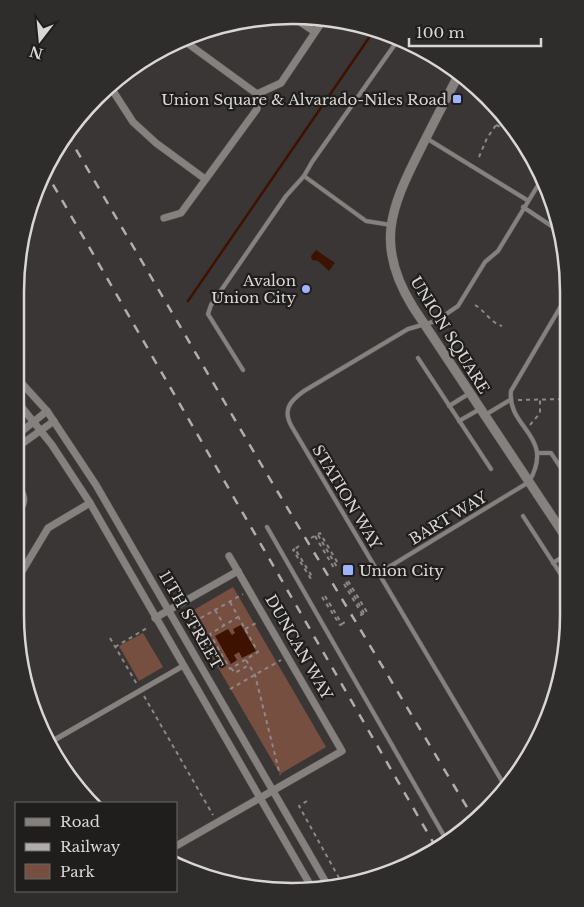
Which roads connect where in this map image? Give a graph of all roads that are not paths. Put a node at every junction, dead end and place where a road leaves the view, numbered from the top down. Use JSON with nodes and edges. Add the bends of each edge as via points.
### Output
{"nodes":[{"id":1,"x":303,"y":24,"type":"edge"},
{"id":2,"x":320,"y":25,"type":"edge"},
{"id":3,"x":315,"y":32,"type":"junction"},
{"id":4,"x":189,"y":44,"type":"edge"},
{"id":5,"x":395,"y":44,"type":"edge"},
{"id":6,"x":455,"y":79,"type":"edge"},
{"id":7,"x":113,"y":92,"type":"edge"},
{"id":8,"x":257,"y":94,"type":"junction"},
{"id":9,"x":426,"y":138,"type":"junction"},
{"id":10,"x":304,"y":176,"type":"junction"},
{"id":11,"x":205,"y":179,"type":"junction"},
{"id":12,"x":538,"y":184,"type":"edge"},
{"id":13,"x":527,"y":200,"type":"junction"},
{"id":14,"x":523,"y":207,"type":"junction"},
{"id":15,"x":164,"y":218,"type":"dead end"},
{"id":16,"x":392,"y":225,"type":"junction"},
{"id":17,"x":552,"y":226,"type":"edge"},
{"id":18,"x":560,"y":308,"type":"edge"},
{"id":19,"x":424,"y":324,"type":"junction"},
{"id":20,"x":418,"y":358,"type":"dead end"},
{"id":21,"x":244,"y":370,"type":"dead end"},
{"id":22,"x":24,"y":386,"type":"edge"},
{"id":23,"x":470,"y":394,"type":"junction"},
{"id":24,"x":510,"y":400,"type":"junction"},
{"id":25,"x":449,"y":406,"type":"junction"},
{"id":26,"x":24,"y":409,"type":"edge"},
{"id":27,"x":47,"y":411,"type":"junction"},
{"id":28,"x":483,"y":412,"type":"junction"},
{"id":29,"x":54,"y":421,"type":"junction"},
{"id":30,"x":459,"y":421,"type":"junction"},
{"id":31,"x":35,"y":422,"type":"junction"},
{"id":32,"x":24,"y":430,"type":"edge"},
{"id":33,"x":42,"y":431,"type":"junction"},
{"id":34,"x":24,"y":443,"type":"edge"},
{"id":35,"x":538,"y":453,"type":"junction"},
{"id":36,"x":560,"y":466,"type":"edge"},
{"id":37,"x":491,"y":469,"type":"dead end"},
{"id":38,"x":529,"y":482,"type":"junction"},
{"id":39,"x":90,"y":503,"type":"junction"},
{"id":40,"x":523,"y":516,"type":"dead end"},
{"id":41,"x":267,"y":527,"type":"dead end"},
{"id":42,"x":560,"y":528,"type":"edge"},
{"id":43,"x":228,"y":556,"type":"dead end"},
{"id":44,"x":560,"y":558,"type":"edge"},
{"id":45,"x":553,"y":563,"type":"junction"},
{"id":46,"x":24,"y":568,"type":"edge"},
{"id":47,"x":238,"y":571,"type":"junction"},
{"id":48,"x":560,"y":571,"type":"edge"},
{"id":49,"x":379,"y":573,"type":"junction"},
{"id":50,"x":169,"y":610,"type":"junction"},
{"id":51,"x":155,"y":618,"type":"junction"},
{"id":52,"x":183,"y":666,"type":"junction"},
{"id":53,"x":55,"y":740,"type":"edge"},
{"id":54,"x":502,"y":782,"type":"edge"},
{"id":55,"x":273,"y":791,"type":"junction"},
{"id":56,"x":260,"y":798,"type":"junction"},
{"id":57,"x":444,"y":836,"type":"edge"},
{"id":58,"x":178,"y":845,"type":"edge"},
{"id":59,"x":325,"y":881,"type":"edge"},
{"id":60,"x":309,"y":883,"type":"edge"}],
"edges":[{"from":1,"to":3,"type":"street"},
{"from":2,"to":3,"type":"street"},
{"from":3,"to":8,"type":"street","via":[[281,83]]},
{"from":4,"to":8,"type":"street"},
{"from":5,"to":10,"type":"lane"},
{"from":6,"to":9,"type":"street","name":"UNION SQUARE"},
{"from":7,"to":11,"type":"street","via":[[133,122],[156,144]]},
{"from":8,"to":11,"type":"street","via":[[257,110]]},
{"from":9,"to":13,"type":"lane"},
{"from":9,"to":16,"type":"street","name":"UNION SQUARE","via":[[400,191]]},
{"from":10,"to":16,"type":"lane","via":[[366,221]]},
{"from":10,"to":21,"type":"lane","via":[[286,196],[208,314]]},
{"from":11,"to":15,"type":"street","via":[[180,213]]},
{"from":12,"to":13,"type":"lane","name":"STATION WAY"},
{"from":13,"to":14,"type":"lane","name":"STATION WAY"},
{"from":14,"to":17,"type":"lane"},
{"from":14,"to":19,"type":"lane","name":"STATION WAY","via":[[498,251],[485,262],[458,306],[436,321]]},
{"from":16,"to":19,"type":"street","name":"UNION SQUARE","via":[[392,260],[398,278]]},
{"from":18,"to":24,"type":"lane","via":[[513,387]]},
{"from":19,"to":23,"type":"street","name":"UNION SQUARE"},
{"from":19,"to":49,"type":"lane","name":"STATION WAY","via":[[408,329],[304,391],[292,399],[287,408],[287,418]]},
{"from":20,"to":25,"type":"lane"},
{"from":22,"to":27,"type":"street","name":"11TH STREET"},
{"from":23,"to":25,"type":"lane"},
{"from":23,"to":28,"type":"street","name":"UNION SQUARE"},
{"from":24,"to":28,"type":"lane"},
{"from":24,"to":35,"type":"lane","via":[[514,412],[534,439]]},
{"from":25,"to":30,"type":"lane"},
{"from":26,"to":31,"type":"street","name":"11TH STREET"},
{"from":27,"to":29,"type":"street","name":"11TH STREET"},
{"from":27,"to":31,"type":"street"},
{"from":28,"to":30,"type":"lane"},
{"from":28,"to":38,"type":"street","name":"UNION SQUARE"},
{"from":29,"to":33,"type":"street"},
{"from":29,"to":50,"type":"street","name":"11TH STREET","via":[[96,485]]},
{"from":30,"to":37,"type":"lane"},
{"from":31,"to":32,"type":"street"},
{"from":31,"to":33,"type":"street","name":"11TH STREET"},
{"from":33,"to":34,"type":"street"},
{"from":33,"to":39,"type":"street","name":"11TH STREET"},
{"from":35,"to":36,"type":"lane","via":[[551,453]]},
{"from":35,"to":38,"type":"lane","via":[[536,471]]},
{"from":38,"to":42,"type":"street","name":"UNION SQUARE"},
{"from":38,"to":49,"type":"lane","name":"BART WAY"},
{"from":39,"to":46,"type":"street","via":[[48,528]]},
{"from":39,"to":51,"type":"street","name":"11TH STREET"},
{"from":40,"to":45,"type":"lane"},
{"from":41,"to":57,"type":"lane"},
{"from":43,"to":47,"type":"street","name":"DUNCAN WAY"},
{"from":44,"to":45,"type":"lane"},
{"from":45,"to":48,"type":"lane"},
{"from":47,"to":50,"type":"street"},
{"from":47,"to":55,"type":"street","name":"DUNCAN WAY","via":[[342,751]]},
{"from":49,"to":54,"type":"lane","name":"STATION WAY"},
{"from":50,"to":51,"type":"street"},
{"from":50,"to":55,"type":"street","name":"11TH STREET"},
{"from":51,"to":52,"type":"street","name":"11TH STREET"},
{"from":52,"to":53,"type":"street"},
{"from":52,"to":56,"type":"street","name":"11TH STREET"},
{"from":55,"to":56,"type":"street"},
{"from":55,"to":59,"type":"street","name":"11TH STREET"},
{"from":56,"to":58,"type":"street"},
{"from":56,"to":60,"type":"street","name":"11TH STREET"}]}
